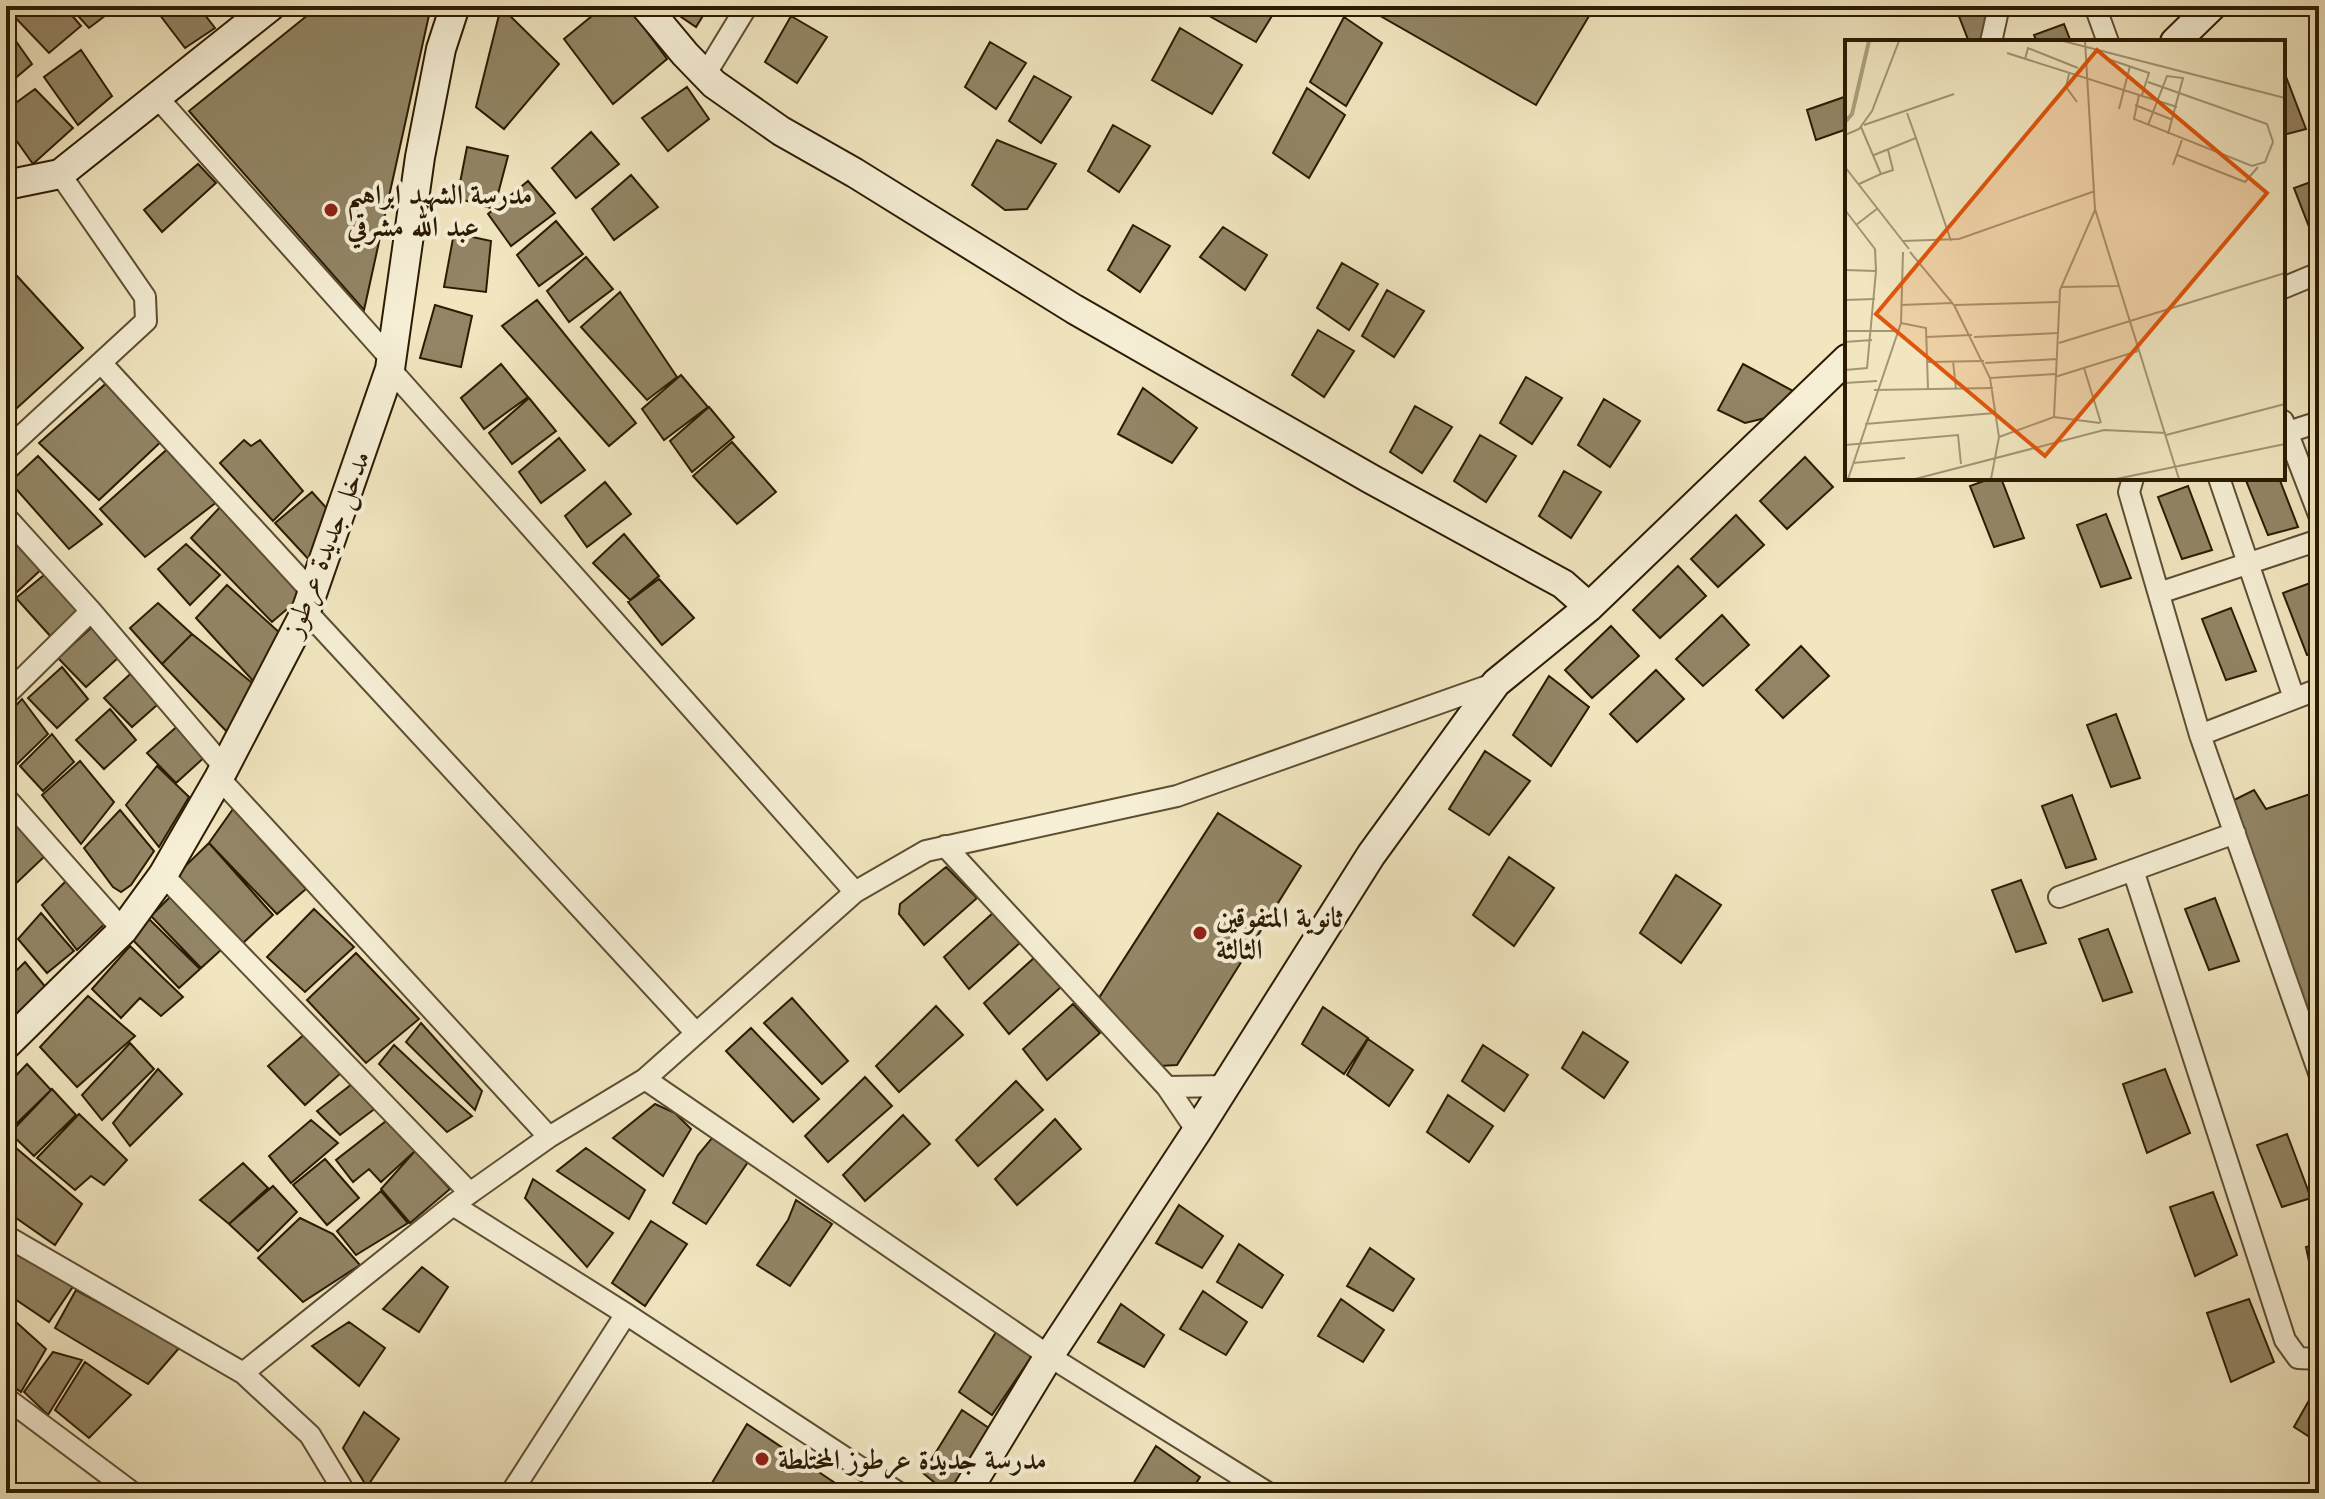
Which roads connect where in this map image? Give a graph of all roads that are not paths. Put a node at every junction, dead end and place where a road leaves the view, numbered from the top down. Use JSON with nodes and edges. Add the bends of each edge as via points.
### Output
{"nodes":[{"id":1,"x":271,"y":6,"type":"edge"},
{"id":2,"x":455,"y":6,"type":"edge"},
{"id":3,"x":645,"y":6,"type":"edge"},
{"id":4,"x":747,"y":6,"type":"edge"},
{"id":5,"x":1999,"y":6,"type":"edge"},
{"id":6,"x":2095,"y":6,"type":"edge"},
{"id":7,"x":2212,"y":6,"type":"edge"},
{"id":8,"x":1991,"y":40,"type":"edge"},
{"id":9,"x":2107,"y":40,"type":"edge"},
{"id":10,"x":2177,"y":40,"type":"edge"},
{"id":11,"x":705,"y":75,"type":"junction"},
{"id":12,"x":156,"y":96,"type":"junction"},
{"id":13,"x":60,"y":174,"type":"junction"},
{"id":14,"x":6,"y":185,"type":"edge"},
{"id":15,"x":2319,"y":273,"type":"edge"},
{"id":16,"x":2285,"y":287,"type":"edge"},
{"id":17,"x":1845,"y":361,"type":"edge"},
{"id":18,"x":102,"y":364,"type":"junction"},
{"id":19,"x":390,"y":364,"type":"junction"},
{"id":20,"x":2319,"y":422,"type":"edge"},
{"id":21,"x":2286,"y":427,"type":"edge"},
{"id":22,"x":6,"y":450,"type":"edge"},
{"id":23,"x":2132,"y":480,"type":"edge"},
{"id":24,"x":2220,"y":480,"type":"edge"},
{"id":25,"x":2319,"y":515,"type":"edge"},
{"id":26,"x":6,"y":517,"type":"edge"},
{"id":27,"x":2319,"y":540,"type":"edge"},
{"id":28,"x":2248,"y":564,"type":"junction"},
{"id":29,"x":2159,"y":593,"type":"junction"},
{"id":30,"x":308,"y":601,"type":"junction"},
{"id":31,"x":1589,"y":607,"type":"junction"},
{"id":32,"x":91,"y":611,"type":"junction"},
{"id":33,"x":1496,"y":683,"type":"junction"},
{"id":34,"x":2319,"y":689,"type":"edge"},
{"id":35,"x":6,"y":695,"type":"edge"},
{"id":36,"x":2294,"y":698,"type":"junction"},
{"id":37,"x":2200,"y":735,"type":"junction"},
{"id":38,"x":222,"y":772,"type":"junction"},
{"id":39,"x":6,"y":798,"type":"edge"},
{"id":40,"x":2235,"y":833,"type":"junction"},
{"id":41,"x":945,"y":846,"type":"junction"},
{"id":42,"x":2133,"y":870,"type":"junction"},
{"id":43,"x":163,"y":875,"type":"junction"},
{"id":44,"x":855,"y":892,"type":"junction"},
{"id":45,"x":2059,"y":897,"type":"dead end"},
{"id":46,"x":123,"y":930,"type":"junction"},
{"id":47,"x":696,"y":1033,"type":"junction"},
{"id":48,"x":6,"y":1045,"type":"edge"},
{"id":49,"x":2319,"y":1073,"type":"edge"},
{"id":50,"x":645,"y":1079,"type":"junction"},
{"id":51,"x":1226,"y":1086,"type":"junction"},
{"id":52,"x":1167,"y":1087,"type":"junction"},
{"id":53,"x":1197,"y":1131,"type":"junction"},
{"id":54,"x":549,"y":1137,"type":"junction"},
{"id":55,"x":461,"y":1199,"type":"junction"},
{"id":56,"x":6,"y":1236,"type":"edge"},
{"id":57,"x":626,"y":1314,"type":"junction"},
{"id":58,"x":1049,"y":1356,"type":"junction"},
{"id":59,"x":2319,"y":1359,"type":"edge"},
{"id":60,"x":243,"y":1373,"type":"junction"},
{"id":61,"x":6,"y":1398,"type":"edge"},
{"id":62,"x":133,"y":1493,"type":"edge"},
{"id":63,"x":345,"y":1493,"type":"edge"},
{"id":64,"x":511,"y":1493,"type":"edge"},
{"id":65,"x":899,"y":1493,"type":"edge"},
{"id":66,"x":966,"y":1493,"type":"edge"},
{"id":67,"x":1268,"y":1493,"type":"edge"}],
"edges":[{"from":1,"to":12,"type":"street"},
{"from":2,"to":19,"type":"street","name":"مدخل جديدة عرطوز","via":[[420,157]]},
{"from":3,"to":11,"type":"street"},
{"from":4,"to":11,"type":"street"},
{"from":5,"to":8,"type":"street"},
{"from":6,"to":9,"type":"street"},
{"from":7,"to":10,"type":"street"},
{"from":11,"to":31,"type":"street","via":[[746,109],[1074,309],[1563,584]]},
{"from":12,"to":13,"type":"street"},
{"from":12,"to":19,"type":"street"},
{"from":13,"to":14,"type":"street"},
{"from":13,"to":18,"type":"street","via":[[145,297],[146,321]]},
{"from":15,"to":16,"type":"street"},
{"from":17,"to":31,"type":"street"},
{"from":18,"to":22,"type":"street"},
{"from":18,"to":30,"type":"street"},
{"from":19,"to":30,"type":"street","name":"مدخل جديدة عرطوز"},
{"from":19,"to":44,"type":"street"},
{"from":20,"to":21,"type":"street"},
{"from":21,"to":25,"type":"street"},
{"from":23,"to":29,"type":"street","via":[[2129,492]]},
{"from":24,"to":28,"type":"street"},
{"from":26,"to":32,"type":"street"},
{"from":27,"to":28,"type":"street"},
{"from":28,"to":29,"type":"street"},
{"from":28,"to":36,"type":"street"},
{"from":29,"to":37,"type":"street"},
{"from":30,"to":38,"type":"street","name":"مدخل جديدة عرطوز"},
{"from":30,"to":47,"type":"street"},
{"from":31,"to":33,"type":"street"},
{"from":32,"to":35,"type":"street"},
{"from":32,"to":38,"type":"street"},
{"from":33,"to":41,"type":"street","via":[[1177,796]]},
{"from":33,"to":51,"type":"street","via":[[1371,855]]},
{"from":34,"to":36,"type":"street"},
{"from":36,"to":37,"type":"street"},
{"from":37,"to":40,"type":"street"},
{"from":38,"to":43,"type":"street","name":"مدخل جديدة عرطوز"},
{"from":38,"to":54,"type":"street"},
{"from":39,"to":46,"type":"street"},
{"from":40,"to":42,"type":"street"},
{"from":40,"to":49,"type":"street"},
{"from":41,"to":44,"type":"street","via":[[926,851]]},
{"from":41,"to":52,"type":"street"},
{"from":42,"to":45,"type":"street"},
{"from":42,"to":59,"type":"street","via":[[2285,1340],[2298,1358]]},
{"from":43,"to":46,"type":"street","name":"مدخل جديدة عرطوز"},
{"from":43,"to":55,"type":"street"},
{"from":44,"to":47,"type":"street"},
{"from":46,"to":48,"type":"street","name":"مدخل جديدة عرطوز"},
{"from":47,"to":50,"type":"street"},
{"from":50,"to":54,"type":"street"},
{"from":50,"to":58,"type":"street"},
{"from":51,"to":52,"type":"street"},
{"from":51,"to":53,"type":"street"},
{"from":52,"to":53,"type":"street"},
{"from":53,"to":58,"type":"street"},
{"from":54,"to":55,"type":"street"},
{"from":55,"to":57,"type":"street"},
{"from":55,"to":60,"type":"street"},
{"from":56,"to":60,"type":"street"},
{"from":57,"to":64,"type":"street"},
{"from":57,"to":65,"type":"street"},
{"from":58,"to":66,"type":"street"},
{"from":58,"to":67,"type":"street"},
{"from":60,"to":63,"type":"street","via":[[310,1435]]},
{"from":61,"to":62,"type":"street"}]}
